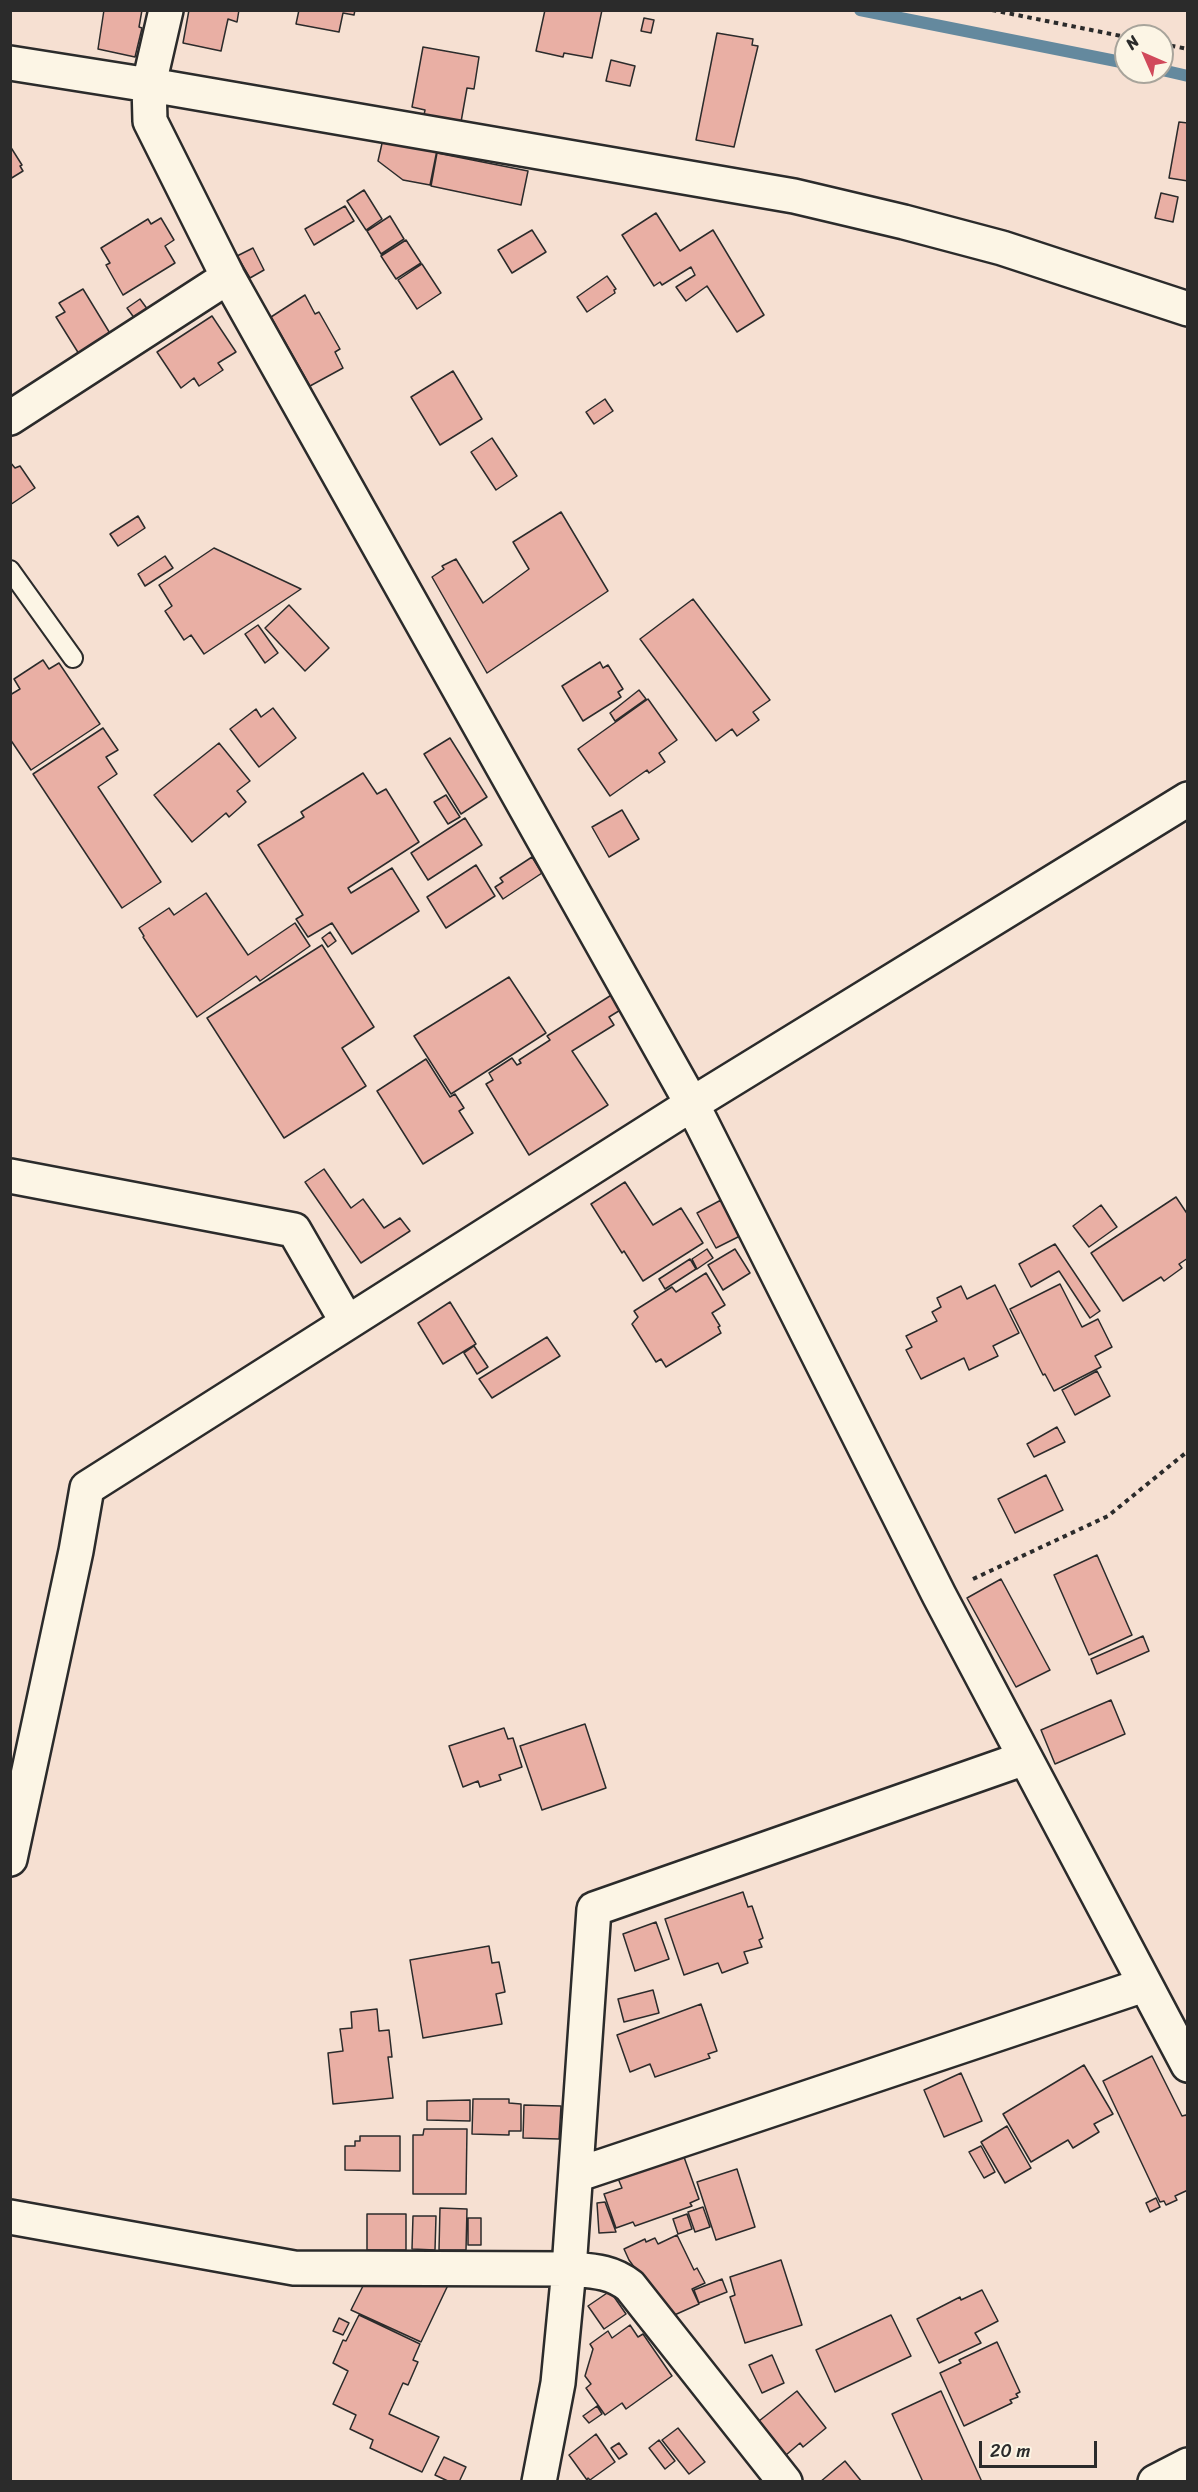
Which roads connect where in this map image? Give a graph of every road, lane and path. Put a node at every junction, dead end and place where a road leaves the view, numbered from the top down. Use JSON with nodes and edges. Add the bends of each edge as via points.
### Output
{"nodes":[{"id":1,"x":166,"y":10,"type":"edge"},
{"id":2,"x":992,"y":10,"type":"edge"},
{"id":3,"x":1114,"y":35,"type":"edge"},
{"id":4,"x":10,"y":63,"type":"edge"},
{"id":5,"x":149,"y":84,"type":"junction"},
{"id":6,"x":228,"y":277,"type":"junction"},
{"id":7,"x":1188,"y":309,"type":"edge"},
{"id":8,"x":10,"y":418,"type":"edge"},
{"id":9,"x":10,"y":570,"type":"edge"},
{"id":10,"x":73,"y":658,"type":"dead end"},
{"id":11,"x":1188,"y":799,"type":"edge"},
{"id":12,"x":692,"y":1104,"type":"junction"},
{"id":13,"x":10,"y":1176,"type":"edge"},
{"id":14,"x":348,"y":1322,"type":"junction"},
{"id":15,"x":1188,"y":1451,"type":"edge"},
{"id":16,"x":939,"y":1595,"type":"junction"},
{"id":17,"x":1026,"y":1758,"type":"junction"},
{"id":18,"x":10,"y":1858,"type":"edge"},
{"id":19,"x":1144,"y":1985,"type":"junction"},
{"id":20,"x":1188,"y":2065,"type":"edge"},
{"id":21,"x":576,"y":2175,"type":"junction"},
{"id":22,"x":10,"y":2217,"type":"edge"},
{"id":23,"x":569,"y":2269,"type":"junction"},
{"id":24,"x":1188,"y":2465,"type":"edge"},
{"id":25,"x":539,"y":2481,"type":"edge"},
{"id":26,"x":784,"y":2481,"type":"edge"},
{"id":27,"x":1155,"y":2481,"type":"edge"}],
"edges":[{"from":1,"to":5,"type":"street"},
{"from":2,"to":3,"type":"path"},
{"from":4,"to":5,"type":"street"},
{"from":5,"to":6,"type":"street","via":[[150,121]]},
{"from":5,"to":7,"type":"street","via":[[794,196],[1002,248]]},
{"from":6,"to":8,"type":"street"},
{"from":6,"to":12,"type":"street"},
{"from":9,"to":10,"type":"lane"},
{"from":11,"to":12,"type":"street"},
{"from":12,"to":14,"type":"street"},
{"from":12,"to":16,"type":"street"},
{"from":13,"to":14,"type":"street","via":[[294,1230]]},
{"from":14,"to":18,"type":"street","via":[[87,1488]]},
{"from":15,"to":16,"type":"path","via":[[1108,1516]]},
{"from":16,"to":17,"type":"street"},
{"from":17,"to":19,"type":"street"},
{"from":17,"to":21,"type":"street","via":[[594,1909]]},
{"from":19,"to":20,"type":"street"},
{"from":19,"to":21,"type":"street"},
{"from":21,"to":23,"type":"street"},
{"from":22,"to":23,"type":"street","via":[[294,2268]]},
{"from":23,"to":25,"type":"street","via":[[558,2383]]},
{"from":23,"to":26,"type":"street","via":[[602,2272],[630,2286]]},
{"from":24,"to":27,"type":"street"}]}
